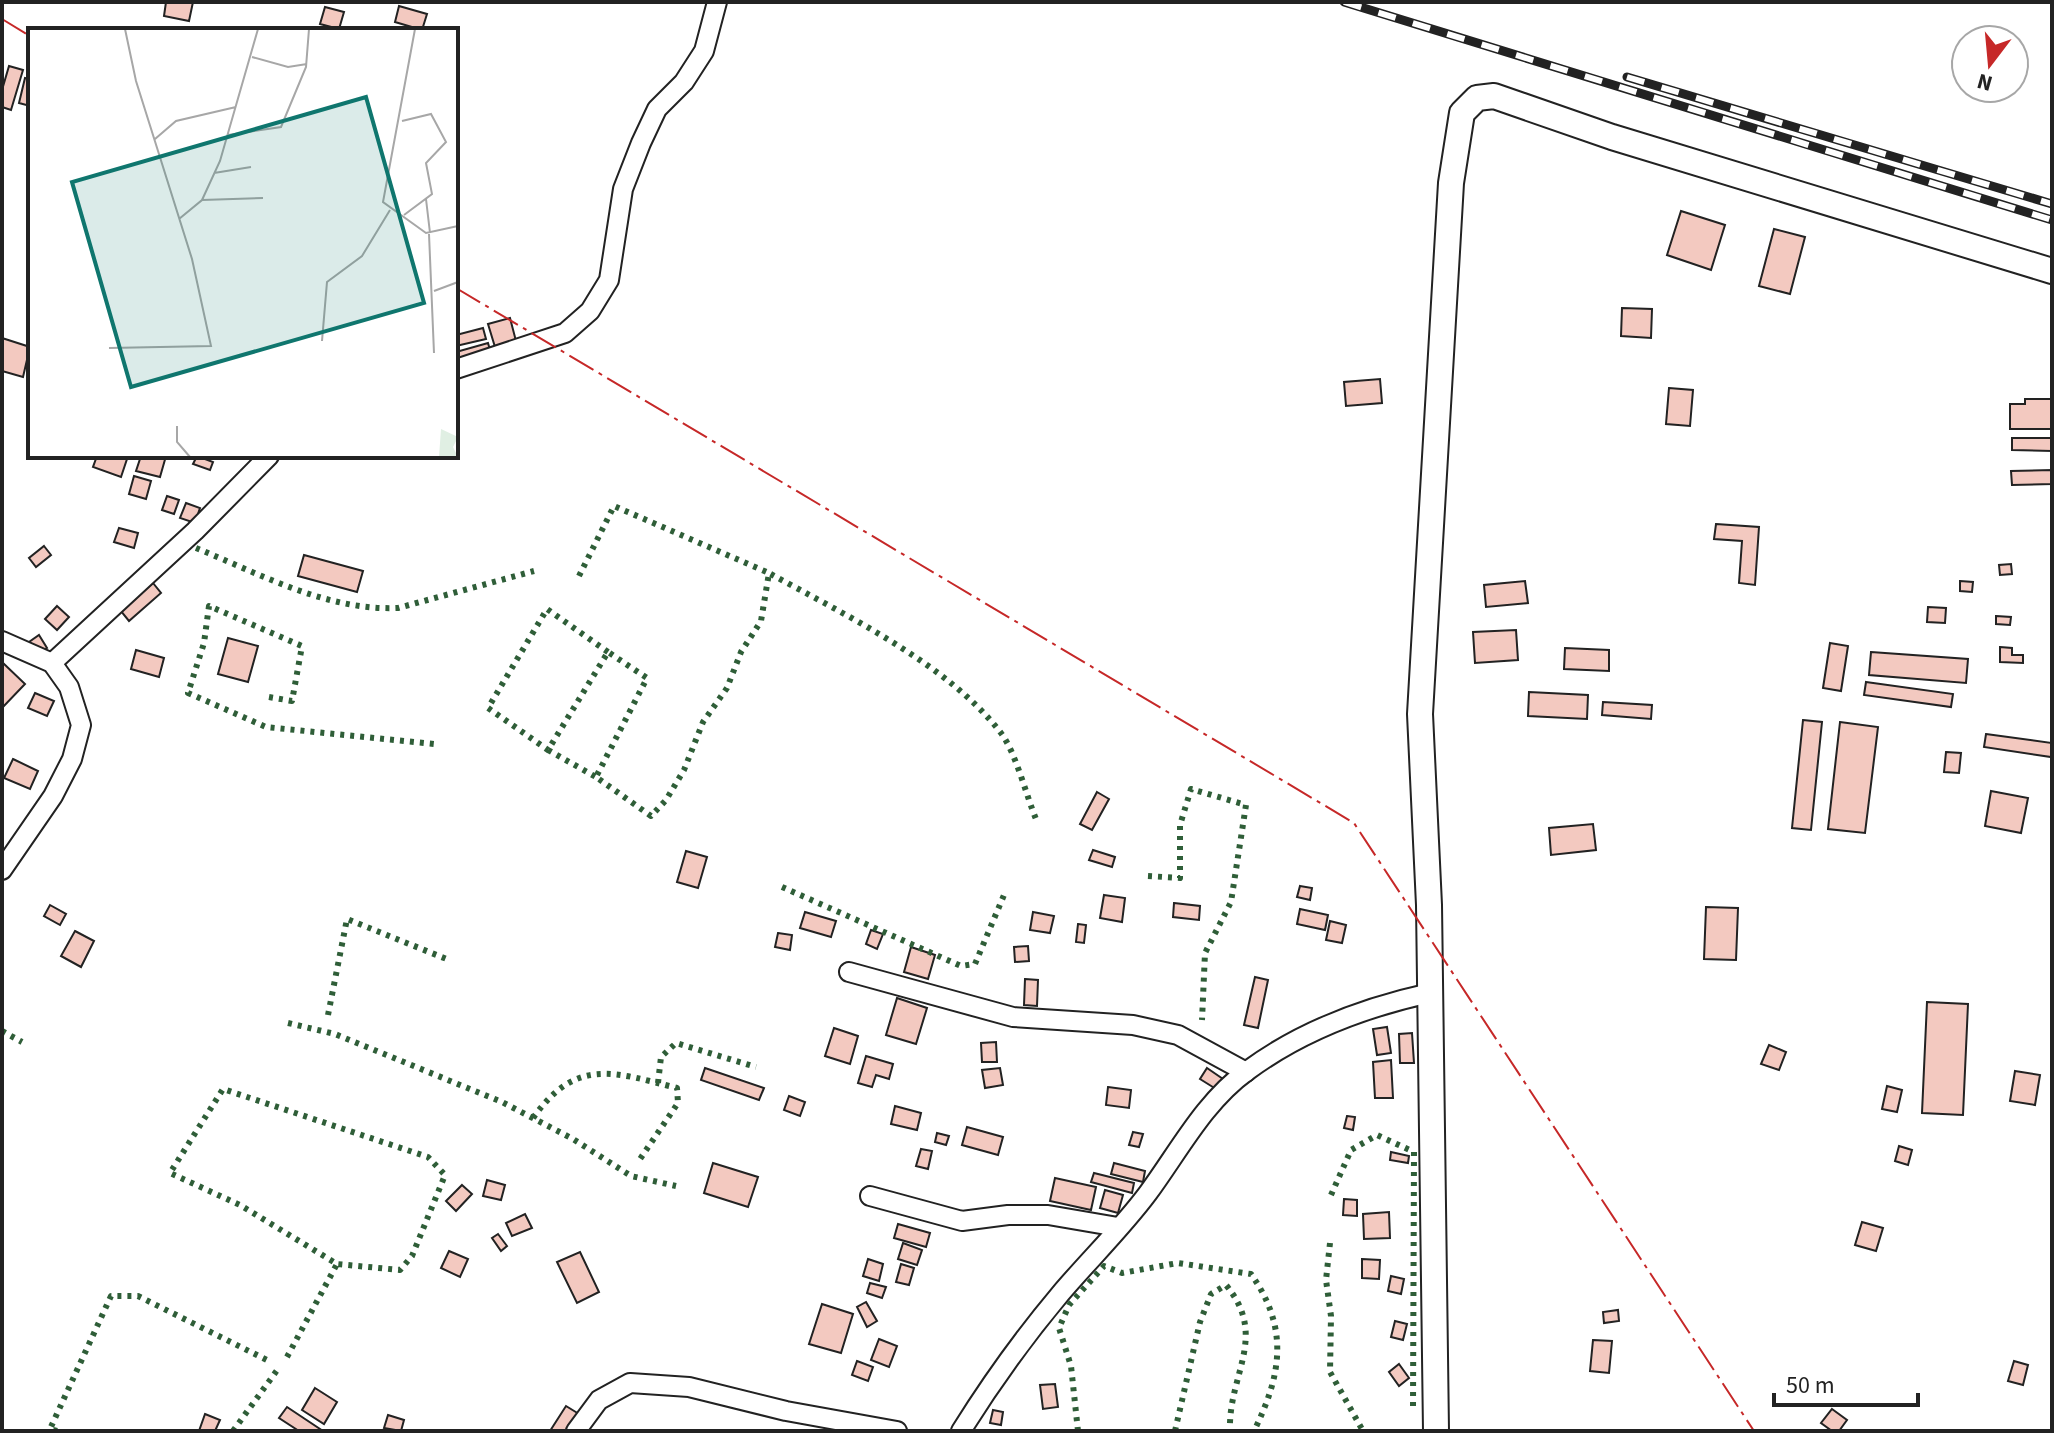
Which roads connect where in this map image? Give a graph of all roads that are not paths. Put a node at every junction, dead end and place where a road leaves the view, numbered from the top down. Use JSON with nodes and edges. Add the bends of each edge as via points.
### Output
{"nodes":[{"id":1,"x":717,"y":2,"type":"edge"},
{"id":2,"x":2052,"y":271,"type":"edge"},
{"id":3,"x":458,"y":368,"type":"edge"},
{"id":4,"x":267,"y":458,"type":"edge"},
{"id":5,"x":2,"y":641,"type":"edge"},
{"id":6,"x":52,"y":663,"type":"junction"},
{"id":7,"x":2,"y":870,"type":"edge"},
{"id":8,"x":849,"y":972,"type":"dead end"},
{"id":9,"x":1430,"y":993,"type":"junction"},
{"id":10,"x":1246,"y":1072,"type":"junction"},
{"id":11,"x":870,"y":1196,"type":"dead end"},
{"id":12,"x":1118,"y":1227,"type":"junction"},
{"id":13,"x":576,"y":1431,"type":"edge"},
{"id":14,"x":897,"y":1431,"type":"edge"},
{"id":15,"x":961,"y":1431,"type":"edge"},
{"id":16,"x":1436,"y":1431,"type":"edge"}],
"edges":[{"from":1,"to":3,"type":"street","via":[[704,51],[657,109],[641,143],[623,189],[609,280],[590,311],[565,333]]},
{"from":2,"to":9,"type":"street","via":[[1494,96],[1477,98],[1462,113],[1451,183],[1420,714]]},
{"from":4,"to":6,"type":"street"},
{"from":5,"to":6,"type":"street"},
{"from":6,"to":7,"type":"street","via":[[69,687],[81,725],[72,759],[53,796]]},
{"from":8,"to":10,"type":"street","via":[[1013,1017],[1103,1022],[1178,1035]]},
{"from":9,"to":10,"type":"street","via":[[1365,1010],[1293,1042]]},
{"from":9,"to":16,"type":"street"},
{"from":10,"to":12,"type":"street","via":[[1209,1106]]},
{"from":11,"to":12,"type":"street","via":[[962,1221],[1048,1215]]},
{"from":12,"to":15,"type":"street","via":[[997,1374]]},
{"from":13,"to":14,"type":"street","via":[[599,1400],[630,1383],[689,1387]]}]}
